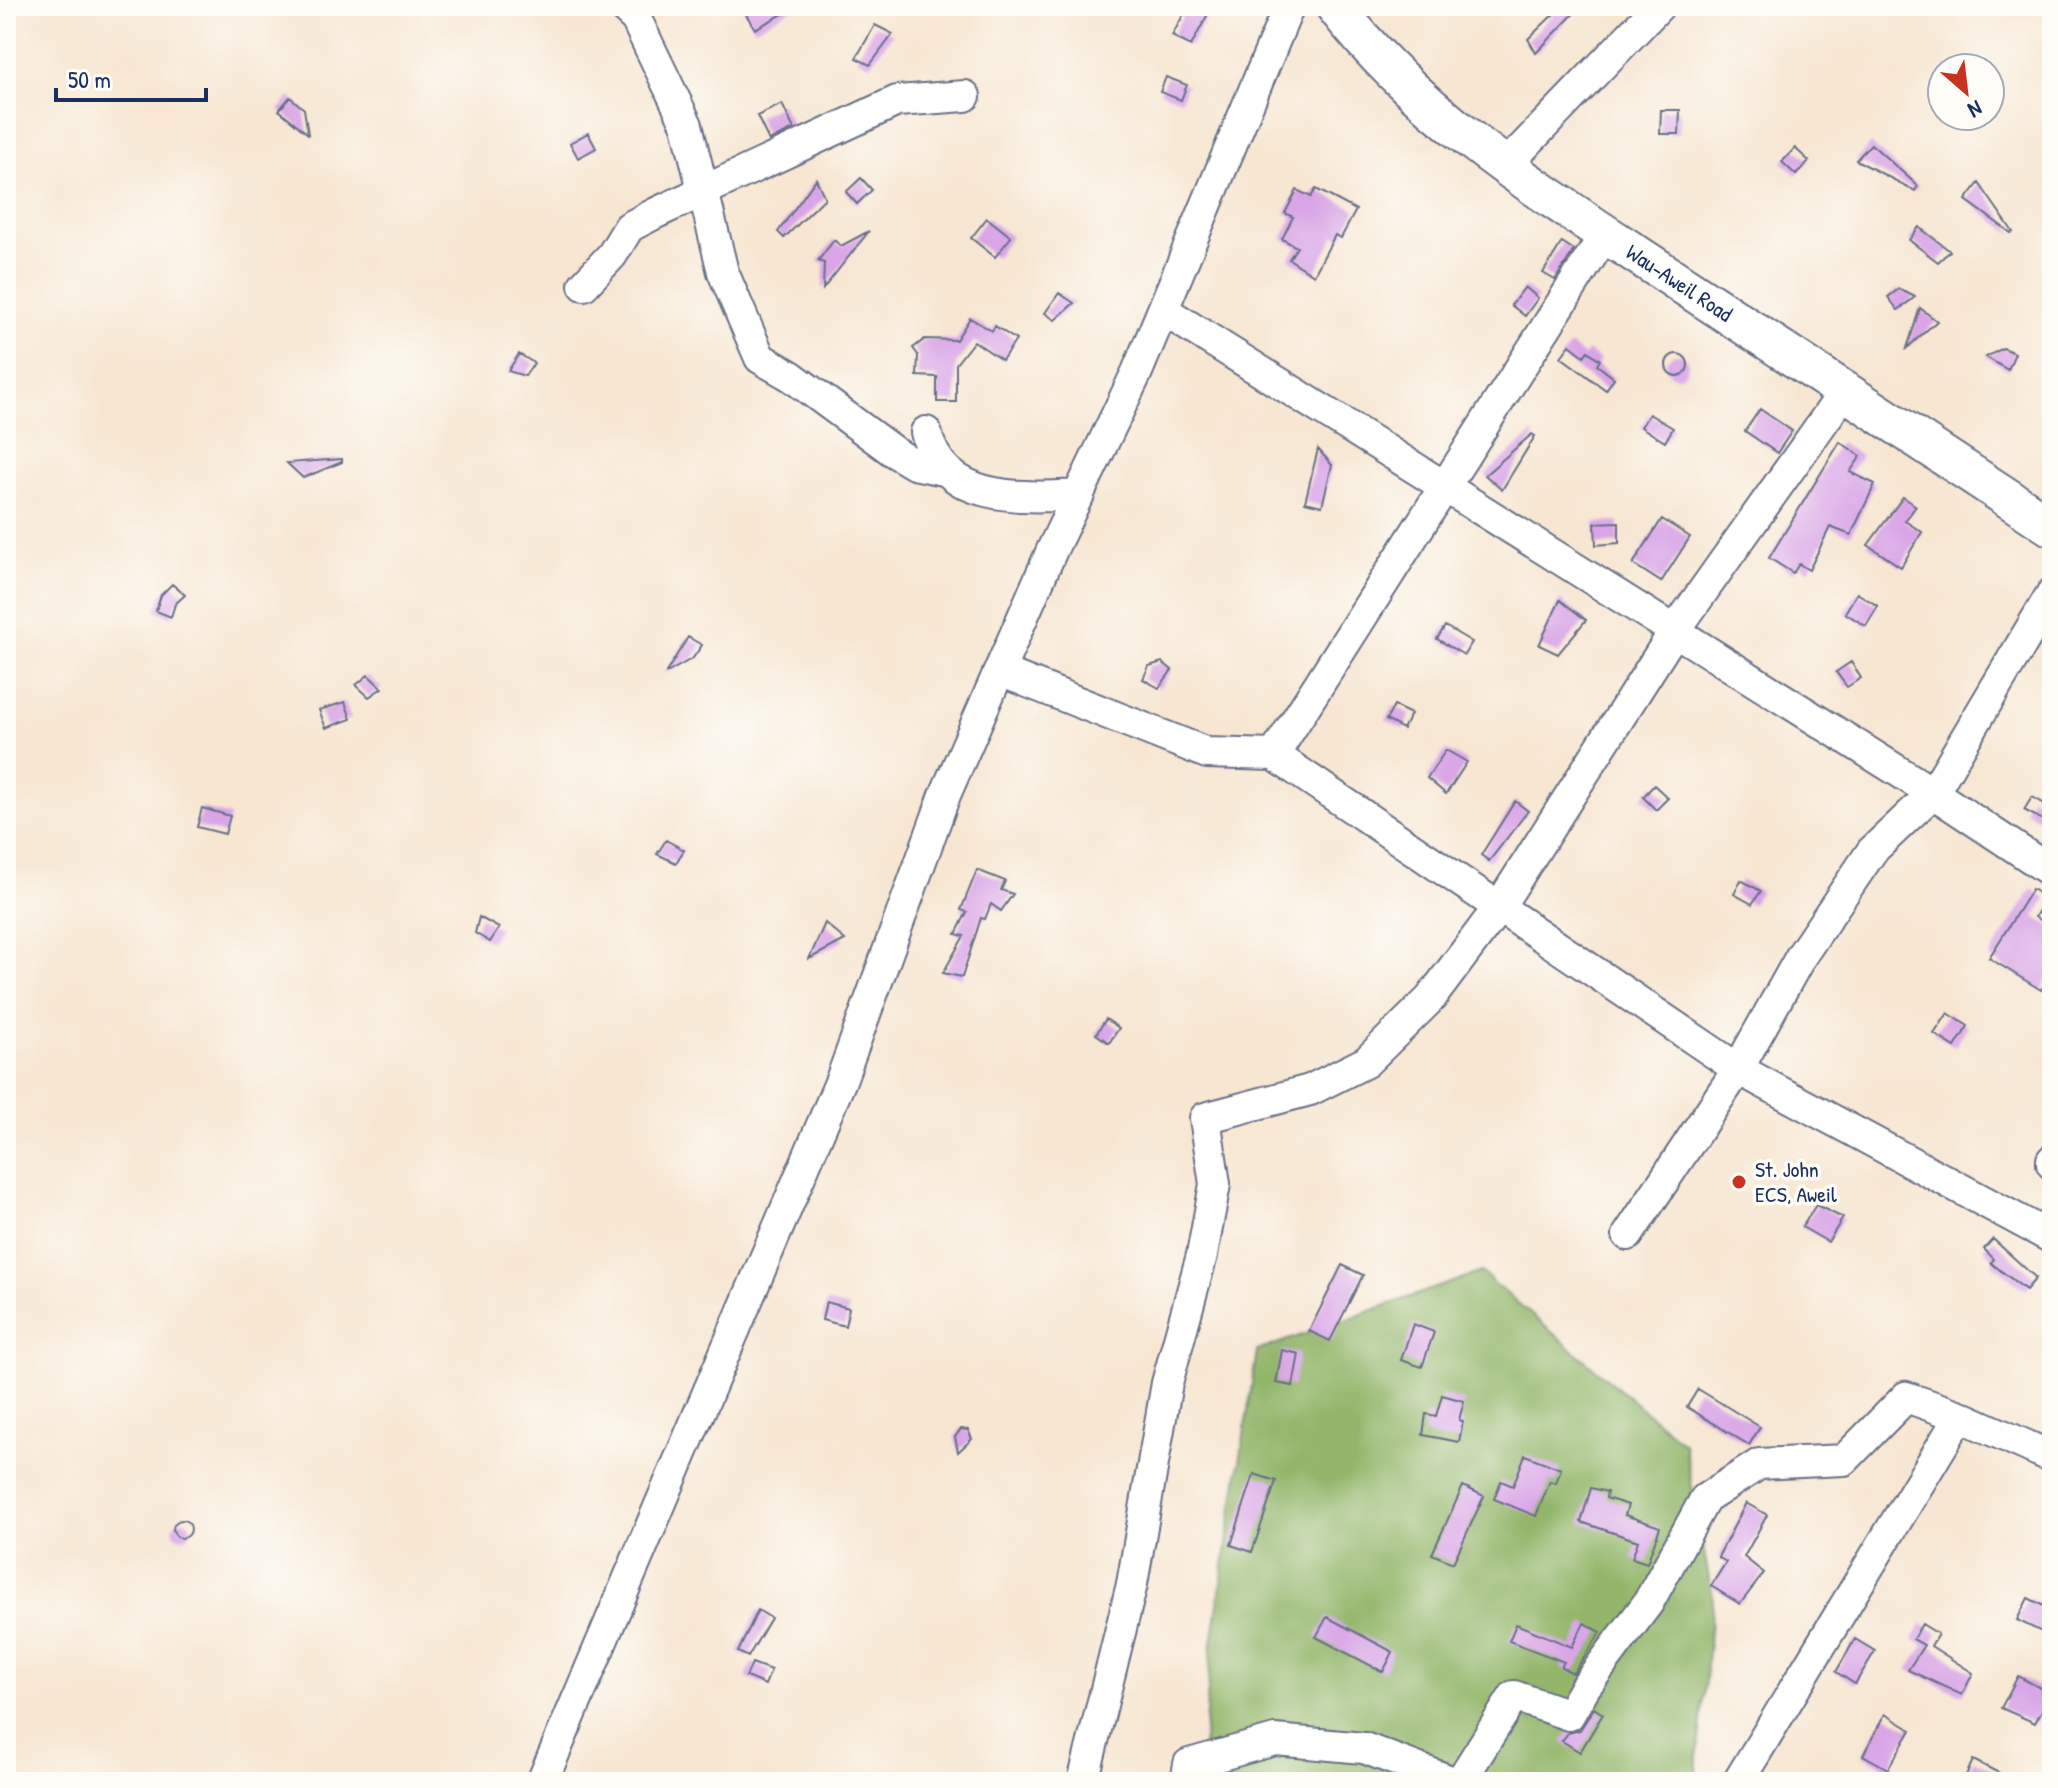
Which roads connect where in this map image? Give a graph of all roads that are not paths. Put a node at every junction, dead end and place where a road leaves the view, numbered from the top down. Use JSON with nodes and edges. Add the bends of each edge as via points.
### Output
{"nodes":[{"id":1,"x":622,"y":6,"type":"edge"},
{"id":2,"x":1289,"y":6,"type":"edge"},
{"id":3,"x":1335,"y":6,"type":"edge"},
{"id":4,"x":1659,"y":6,"type":"edge"},
{"id":5,"x":965,"y":96,"type":"dead end"},
{"id":6,"x":1504,"y":167,"type":"junction"},
{"id":7,"x":703,"y":191,"type":"junction"},
{"id":8,"x":1606,"y":233,"type":"junction"},
{"id":9,"x":584,"y":285,"type":"dead end"},
{"id":10,"x":1163,"y":310,"type":"junction"},
{"id":11,"x":1845,"y":391,"type":"junction"},
{"id":12,"x":926,"y":432,"type":"dead end"},
{"id":13,"x":944,"y":470,"type":"junction"},
{"id":14,"x":1443,"y":485,"type":"junction"},
{"id":15,"x":1079,"y":495,"type":"junction"},
{"id":16,"x":2052,"y":527,"type":"edge"},
{"id":17,"x":2052,"y":593,"type":"edge"},
{"id":18,"x":1674,"y":632,"type":"junction"},
{"id":19,"x":1000,"y":671,"type":"junction"},
{"id":20,"x":1274,"y":755,"type":"junction"},
{"id":21,"x":1933,"y":793,"type":"junction"},
{"id":22,"x":2052,"y":872,"type":"edge"},
{"id":23,"x":1499,"y":907,"type":"junction"},
{"id":24,"x":1738,"y":1069,"type":"junction"},
{"id":25,"x":1628,"y":1235,"type":"dead end"},
{"id":26,"x":2052,"y":1238,"type":"edge"},
{"id":27,"x":1960,"y":1416,"type":"junction"},
{"id":28,"x":2052,"y":1457,"type":"edge"},
{"id":29,"x":542,"y":1782,"type":"edge"},
{"id":30,"x":1083,"y":1782,"type":"edge"},
{"id":31,"x":1186,"y":1782,"type":"edge"},
{"id":32,"x":1453,"y":1782,"type":"edge"},
{"id":33,"x":1460,"y":1782,"type":"edge"},
{"id":34,"x":1738,"y":1782,"type":"edge"}],
"edges":[{"from":1,"to":7,"type":"street","via":[[636,19],[687,125]]},
{"from":2,"to":10,"type":"street"},
{"from":3,"to":6,"type":"main road","name":"Wau-Aweil Road","via":[[1369,52]]},
{"from":4,"to":6,"type":"street"},
{"from":5,"to":7,"type":"street","via":[[897,101]]},
{"from":6,"to":8,"type":"main road","name":"Wau-Aweil Road"},
{"from":7,"to":9,"type":"street","via":[[629,227]]},
{"from":7,"to":13,"type":"street","via":[[723,272],[760,358],[894,452],[914,464]]},
{"from":8,"to":11,"type":"main road","name":"Wau-Aweil Road"},
{"from":8,"to":14,"type":"street"},
{"from":10,"to":14,"type":"street"},
{"from":10,"to":15,"type":"street"},
{"from":11,"to":16,"type":"main road","name":"Wau-Aweil Road"},
{"from":11,"to":18,"type":"street"},
{"from":12,"to":13,"type":"street","via":[[931,455]]},
{"from":13,"to":15,"type":"street","via":[[989,494]]},
{"from":14,"to":18,"type":"street"},
{"from":14,"to":20,"type":"street"},
{"from":15,"to":19,"type":"street"},
{"from":17,"to":21,"type":"street"},
{"from":18,"to":21,"type":"street"},
{"from":18,"to":23,"type":"street"},
{"from":19,"to":20,"type":"street","via":[[1207,753]]},
{"from":19,"to":29,"type":"street","via":[[945,795],[841,1080],[774,1243]]},
{"from":20,"to":23,"type":"street"},
{"from":21,"to":22,"type":"street"},
{"from":21,"to":24,"type":"street","via":[[1872,851],[1801,956]]},
{"from":23,"to":24,"type":"street"},
{"from":23,"to":30,"type":"street","via":[[1430,999],[1366,1062],[1310,1090],[1205,1118],[1213,1198],[1167,1383],[1132,1584]]},
{"from":24,"to":25,"type":"street"},
{"from":24,"to":26,"type":"street"},
{"from":27,"to":28,"type":"street"},
{"from":27,"to":33,"type":"street","via":[[1906,1397],[1844,1460],[1759,1464],[1705,1499],[1648,1603],[1569,1715],[1514,1696]]},
{"from":27,"to":34,"type":"street"},
{"from":31,"to":32,"type":"street","via":[[1189,1764],[1275,1740],[1364,1748]]}]}
